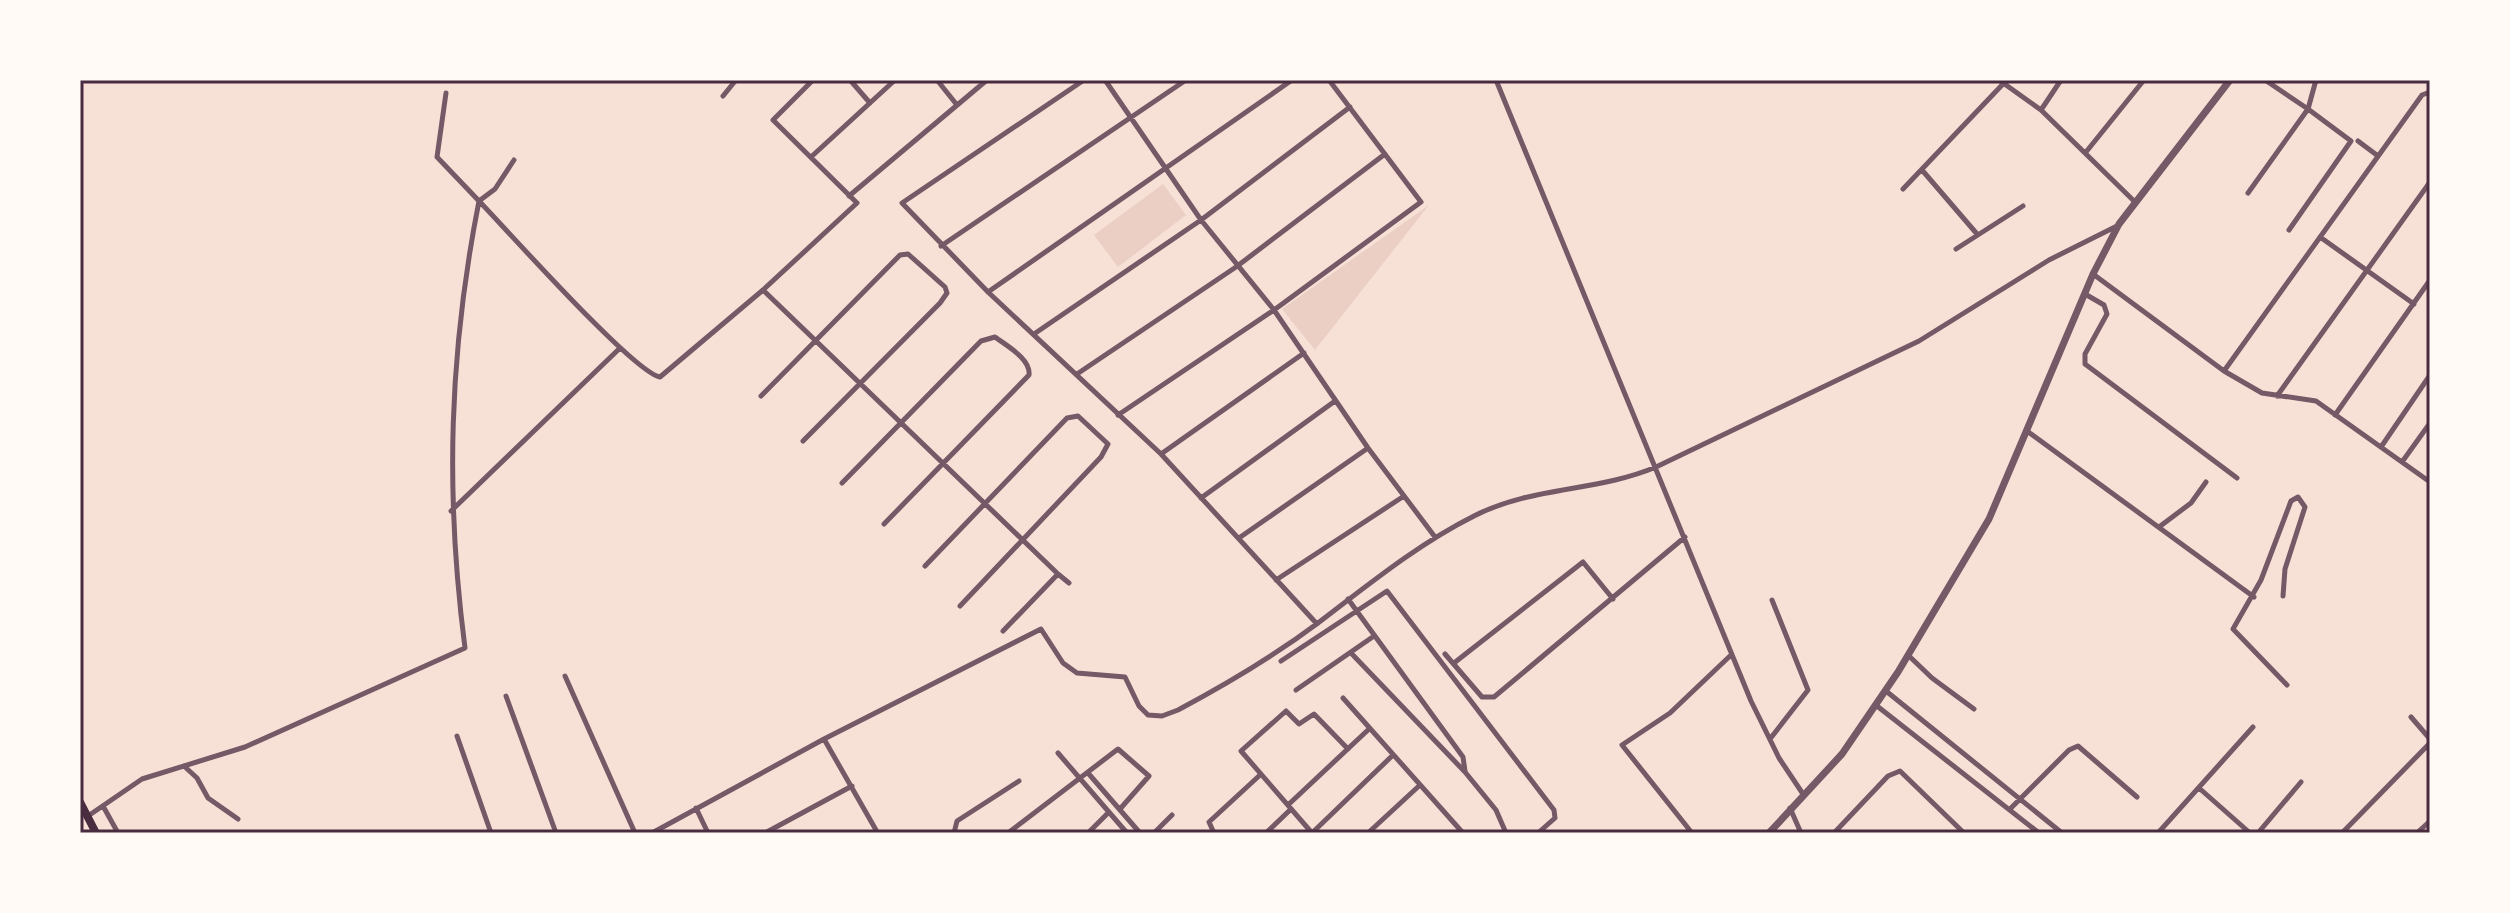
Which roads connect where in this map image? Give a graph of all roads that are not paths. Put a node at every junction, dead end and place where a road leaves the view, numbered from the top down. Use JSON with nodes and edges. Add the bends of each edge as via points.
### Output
{"nodes":[{"id":1,"x":813,"y":80,"type":"edge"},
{"id":2,"x":850,"y":80,"type":"edge"},
{"id":3,"x":895,"y":80,"type":"edge"},
{"id":4,"x":937,"y":80,"type":"edge"},
{"id":5,"x":987,"y":80,"type":"edge"},
{"id":6,"x":1084,"y":80,"type":"edge"},
{"id":7,"x":1105,"y":80,"type":"edge"},
{"id":8,"x":1186,"y":80,"type":"edge"},
{"id":9,"x":1292,"y":80,"type":"edge"},
{"id":10,"x":1329,"y":80,"type":"edge"},
{"id":11,"x":1496,"y":80,"type":"edge"},
{"id":12,"x":2061,"y":80,"type":"edge"},
{"id":13,"x":2144,"y":80,"type":"edge"},
{"id":14,"x":2230,"y":80,"type":"edge"},
{"id":15,"x":2265,"y":80,"type":"edge"},
{"id":16,"x":2316,"y":80,"type":"edge"},
{"id":17,"x":733,"y":81,"type":"edge"},
{"id":18,"x":2001,"y":82,"type":"edge"},
{"id":19,"x":2430,"y":92,"type":"edge"},
{"id":20,"x":446,"y":93,"type":"dead end"},
{"id":21,"x":723,"y":96,"type":"dead end"},
{"id":22,"x":870,"y":103,"type":"junction"},
{"id":23,"x":957,"y":105,"type":"junction"},
{"id":24,"x":1350,"y":107,"type":"junction"},
{"id":25,"x":2308,"y":109,"type":"junction"},
{"id":26,"x":2041,"y":110,"type":"junction"},
{"id":27,"x":1130,"y":119,"type":"junction"},
{"id":28,"x":2358,"y":141,"type":"dead end"},
{"id":29,"x":2086,"y":152,"type":"junction"},
{"id":30,"x":1385,"y":154,"type":"junction"},
{"id":31,"x":2378,"y":156,"type":"junction"},
{"id":32,"x":811,"y":157,"type":"junction"},
{"id":33,"x":514,"y":160,"type":"dead end"},
{"id":34,"x":1166,"y":170,"type":"junction"},
{"id":35,"x":1922,"y":170,"type":"junction"},
{"id":36,"x":2430,"y":182,"type":"edge"},
{"id":37,"x":1903,"y":189,"type":"dead end"},
{"id":38,"x":2248,"y":193,"type":"dead end"},
{"id":39,"x":849,"y":196,"type":"junction"},
{"id":40,"x":479,"y":201,"type":"junction"},
{"id":41,"x":2135,"y":202,"type":"junction"},
{"id":42,"x":2023,"y":206,"type":"dead end"},
{"id":43,"x":1201,"y":220,"type":"junction"},
{"id":44,"x":2119,"y":224,"type":"junction"},
{"id":45,"x":2289,"y":230,"type":"dead end"},
{"id":46,"x":1977,"y":234,"type":"junction"},
{"id":47,"x":2320,"y":237,"type":"junction"},
{"id":48,"x":941,"y":246,"type":"junction"},
{"id":49,"x":1956,"y":249,"type":"dead end"},
{"id":50,"x":1236,"y":267,"type":"junction"},
{"id":51,"x":2367,"y":270,"type":"junction"},
{"id":52,"x":2093,"y":274,"type":"junction"},
{"id":53,"x":2430,"y":280,"type":"edge"},
{"id":54,"x":763,"y":290,"type":"junction"},
{"id":55,"x":988,"y":292,"type":"junction"},
{"id":56,"x":2085,"y":294,"type":"junction"},
{"id":57,"x":2414,"y":304,"type":"junction"},
{"id":58,"x":1274,"y":310,"type":"junction"},
{"id":59,"x":1034,"y":334,"type":"junction"},
{"id":60,"x":817,"y":341,"type":"junction"},
{"id":61,"x":620,"y":348,"type":"junction"},
{"id":62,"x":1304,"y":353,"type":"junction"},
{"id":63,"x":2224,"y":371,"type":"junction"},
{"id":64,"x":1077,"y":375,"type":"junction"},
{"id":65,"x":2430,"y":375,"type":"edge"},
{"id":66,"x":860,"y":383,"type":"junction"},
{"id":67,"x":761,"y":396,"type":"dead end"},
{"id":68,"x":2277,"y":397,"type":"junction"},
{"id":69,"x":1335,"y":401,"type":"junction"},
{"id":70,"x":1118,"y":415,"type":"junction"},
{"id":71,"x":2335,"y":415,"type":"junction"},
{"id":72,"x":2430,"y":423,"type":"edge"},
{"id":73,"x":901,"y":424,"type":"junction"},
{"id":74,"x":2027,"y":431,"type":"junction"},
{"id":75,"x":803,"y":441,"type":"dead end"},
{"id":76,"x":2381,"y":447,"type":"junction"},
{"id":77,"x":1368,"y":448,"type":"junction"},
{"id":78,"x":1161,"y":454,"type":"junction"},
{"id":79,"x":2402,"y":462,"type":"junction"},
{"id":80,"x":943,"y":464,"type":"junction"},
{"id":81,"x":1656,"y":467,"type":"junction"},
{"id":82,"x":2237,"y":478,"type":"dead end"},
{"id":83,"x":2206,"y":482,"type":"dead end"},
{"id":84,"x":2430,"y":482,"type":"edge"},
{"id":85,"x":842,"y":483,"type":"dead end"},
{"id":86,"x":1404,"y":496,"type":"junction"},
{"id":87,"x":1201,"y":498,"type":"junction"},
{"id":88,"x":985,"y":505,"type":"junction"},
{"id":89,"x":451,"y":511,"type":"junction"},
{"id":90,"x":884,"y":524,"type":"dead end"},
{"id":91,"x":2159,"y":527,"type":"junction"},
{"id":92,"x":1435,"y":537,"type":"junction"},
{"id":93,"x":1685,"y":537,"type":"junction"},
{"id":94,"x":1239,"y":538,"type":"junction"},
{"id":95,"x":1022,"y":540,"type":"junction"},
{"id":96,"x":925,"y":566,"type":"dead end"},
{"id":97,"x":1058,"y":574,"type":"junction"},
{"id":98,"x":1276,"y":580,"type":"junction"},
{"id":99,"x":1069,"y":583,"type":"dead end"},
{"id":100,"x":2283,"y":596,"type":"dead end"},
{"id":101,"x":2254,"y":597,"type":"junction"},
{"id":102,"x":1348,"y":599,"type":"junction"},
{"id":103,"x":1613,"y":599,"type":"junction"},
{"id":104,"x":1772,"y":600,"type":"dead end"},
{"id":105,"x":960,"y":606,"type":"dead end"},
{"id":106,"x":1356,"y":610,"type":"junction"},
{"id":107,"x":1317,"y":624,"type":"junction"},
{"id":108,"x":1003,"y":631,"type":"dead end"},
{"id":109,"x":1374,"y":636,"type":"junction"},
{"id":110,"x":1351,"y":653,"type":"junction"},
{"id":111,"x":1445,"y":654,"type":"dead end"},
{"id":112,"x":1731,"y":655,"type":"junction"},
{"id":113,"x":1908,"y":655,"type":"junction"},
{"id":114,"x":1281,"y":661,"type":"dead end"},
{"id":115,"x":1454,"y":663,"type":"junction"},
{"id":116,"x":565,"y":676,"type":"dead end"},
{"id":117,"x":2287,"y":685,"type":"dead end"},
{"id":118,"x":1296,"y":690,"type":"dead end"},
{"id":119,"x":1886,"y":691,"type":"junction"},
{"id":120,"x":506,"y":696,"type":"dead end"},
{"id":121,"x":1343,"y":698,"type":"dead end"},
{"id":122,"x":1877,"y":706,"type":"junction"},
{"id":123,"x":1974,"y":709,"type":"dead end"},
{"id":124,"x":2411,"y":717,"type":"dead end"},
{"id":125,"x":2253,"y":727,"type":"dead end"},
{"id":126,"x":1369,"y":729,"type":"junction"},
{"id":127,"x":457,"y":736,"type":"dead end"},
{"id":128,"x":824,"y":739,"type":"junction"},
{"id":129,"x":1770,"y":739,"type":"junction"},
{"id":130,"x":2430,"y":741,"type":"edge"},
{"id":131,"x":1348,"y":749,"type":"junction"},
{"id":132,"x":1058,"y":753,"type":"dead end"},
{"id":133,"x":1393,"y":755,"type":"junction"},
{"id":134,"x":183,"y":766,"type":"junction"},
{"id":135,"x":1465,"y":772,"type":"junction"},
{"id":136,"x":1088,"y":773,"type":"junction"},
{"id":137,"x":1260,"y":775,"type":"junction"},
{"id":138,"x":1019,"y":781,"type":"dead end"},
{"id":139,"x":1080,"y":781,"type":"junction"},
{"id":140,"x":2301,"y":782,"type":"dead end"},
{"id":141,"x":1420,"y":785,"type":"junction"},
{"id":142,"x":852,"y":786,"type":"junction"},
{"id":143,"x":2199,"y":788,"type":"junction"},
{"id":144,"x":1803,"y":794,"type":"junction"},
{"id":145,"x":2137,"y":797,"type":"dead end"},
{"id":146,"x":2022,"y":798,"type":"junction"},
{"id":147,"x":80,"y":802,"type":"edge"},
{"id":148,"x":103,"y":806,"type":"junction"},
{"id":149,"x":1290,"y":807,"type":"junction"},
{"id":150,"x":696,"y":808,"type":"junction"},
{"id":151,"x":1790,"y":808,"type":"junction"},
{"id":152,"x":2011,"y":808,"type":"junction"},
{"id":153,"x":1120,"y":809,"type":"junction"},
{"id":154,"x":1109,"y":812,"type":"junction"},
{"id":155,"x":1172,"y":815,"type":"dead end"},
{"id":156,"x":88,"y":817,"type":"junction"},
{"id":157,"x":238,"y":819,"type":"dead end"},
{"id":158,"x":2430,"y":821,"type":"edge"},
{"id":159,"x":875,"y":832,"type":"edge"},
{"id":160,"x":96,"y":833,"type":"edge"},
{"id":161,"x":118,"y":833,"type":"edge"},
{"id":162,"x":491,"y":833,"type":"edge"},
{"id":163,"x":556,"y":833,"type":"edge"},
{"id":164,"x":635,"y":833,"type":"edge"},
{"id":165,"x":652,"y":833,"type":"edge"},
{"id":166,"x":708,"y":833,"type":"edge"},
{"id":167,"x":765,"y":833,"type":"edge"},
{"id":168,"x":954,"y":833,"type":"edge"},
{"id":169,"x":1008,"y":833,"type":"edge"},
{"id":170,"x":1088,"y":833,"type":"edge"},
{"id":171,"x":1127,"y":833,"type":"edge"},
{"id":172,"x":1140,"y":833,"type":"edge"},
{"id":173,"x":1154,"y":833,"type":"edge"},
{"id":174,"x":1214,"y":833,"type":"edge"},
{"id":175,"x":1266,"y":833,"type":"edge"},
{"id":176,"x":1312,"y":833,"type":"edge"},
{"id":177,"x":1368,"y":833,"type":"edge"},
{"id":178,"x":1463,"y":833,"type":"edge"},
{"id":179,"x":1506,"y":833,"type":"edge"},
{"id":180,"x":1538,"y":833,"type":"edge"},
{"id":181,"x":1692,"y":833,"type":"edge"},
{"id":182,"x":1769,"y":833,"type":"edge"},
{"id":183,"x":1801,"y":833,"type":"edge"},
{"id":184,"x":1834,"y":833,"type":"edge"},
{"id":185,"x":1964,"y":833,"type":"edge"},
{"id":186,"x":2039,"y":833,"type":"edge"},
{"id":187,"x":2062,"y":833,"type":"edge"},
{"id":188,"x":2158,"y":833,"type":"edge"},
{"id":189,"x":2250,"y":833,"type":"edge"},
{"id":190,"x":2258,"y":833,"type":"edge"},
{"id":191,"x":2342,"y":833,"type":"edge"},
{"id":192,"x":2417,"y":833,"type":"edge"}],
"edges":[{"from":1,"to":32,"type":"street","via":[[773,120]]},
{"from":2,"to":22,"type":"street"},
{"from":3,"to":22,"type":"street"},
{"from":4,"to":23,"type":"street"},
{"from":5,"to":23,"type":"street"},
{"from":6,"to":48,"type":"street","via":[[902,203]]},
{"from":7,"to":27,"type":"street"},
{"from":8,"to":27,"type":"street"},
{"from":9,"to":34,"type":"street"},
{"from":10,"to":24,"type":"street"},
{"from":11,"to":81,"type":"street"},
{"from":12,"to":26,"type":"street"},
{"from":13,"to":29,"type":"street"},
{"from":14,"to":41,"type":"street"},
{"from":15,"to":25,"type":"street"},
{"from":16,"to":25,"type":"street"},
{"from":17,"to":21,"type":"street"},
{"from":18,"to":26,"type":"street"},
{"from":18,"to":35,"type":"street"},
{"from":19,"to":31,"type":"street","via":[[2422,95]]},
{"from":20,"to":40,"type":"street","via":[[437,157]]},
{"from":22,"to":32,"type":"street"},
{"from":23,"to":39,"type":"street"},
{"from":24,"to":30,"type":"street"},
{"from":24,"to":43,"type":"street"},
{"from":25,"to":38,"type":"street"},
{"from":25,"to":45,"type":"street","via":[[2351,141]]},
{"from":26,"to":29,"type":"street"},
{"from":27,"to":34,"type":"street"},
{"from":27,"to":48,"type":"street"},
{"from":28,"to":31,"type":"street"},
{"from":29,"to":41,"type":"street"},
{"from":30,"to":50,"type":"street"},
{"from":30,"to":58,"type":"street","via":[[1421,202]]},
{"from":31,"to":47,"type":"street"},
{"from":32,"to":39,"type":"street"},
{"from":33,"to":40,"type":"street","via":[[495,189]]},
{"from":34,"to":43,"type":"street"},
{"from":34,"to":55,"type":"street"},
{"from":35,"to":37,"type":"street"},
{"from":35,"to":46,"type":"street"},
{"from":36,"to":51,"type":"street"},
{"from":39,"to":54,"type":"street","via":[[857,203]]},
{"from":40,"to":61,"type":"street"},
{"from":40,"to":89,"type":"street","via":[[456,339]]},
{"from":41,"to":44,"type":"street"},
{"from":42,"to":46,"type":"street"},
{"from":43,"to":50,"type":"street"},
{"from":43,"to":59,"type":"street"},
{"from":44,"to":52,"type":"street"},
{"from":44,"to":81,"type":"street","via":[[2049,260],[1909,346]]},
{"from":46,"to":49,"type":"street"},
{"from":47,"to":51,"type":"street"},
{"from":47,"to":63,"type":"street"},
{"from":48,"to":55,"type":"street"},
{"from":50,"to":58,"type":"street"},
{"from":50,"to":64,"type":"street"},
{"from":51,"to":57,"type":"street"},
{"from":51,"to":68,"type":"street"},
{"from":52,"to":56,"type":"street"},
{"from":52,"to":63,"type":"street"},
{"from":53,"to":57,"type":"street"},
{"from":54,"to":60,"type":"street"},
{"from":54,"to":61,"type":"street","via":[[660,377],[649,375]]},
{"from":55,"to":59,"type":"street"},
{"from":56,"to":74,"type":"street"},
{"from":56,"to":82,"type":"street","via":[[2104,305],[2107,314],[2085,354],[2085,364]]},
{"from":57,"to":71,"type":"street"},
{"from":58,"to":62,"type":"street"},
{"from":58,"to":70,"type":"street"},
{"from":59,"to":64,"type":"street"},
{"from":60,"to":66,"type":"street"},
{"from":60,"to":66,"type":"street","via":[[900,255],[908,254],[945,287],[940,303]]},
{"from":60,"to":67,"type":"street"},
{"from":61,"to":89,"type":"street"},
{"from":62,"to":69,"type":"street"},
{"from":62,"to":78,"type":"street"},
{"from":63,"to":68,"type":"street"},
{"from":64,"to":70,"type":"street"},
{"from":65,"to":76,"type":"street"},
{"from":66,"to":73,"type":"street"},
{"from":66,"to":75,"type":"street"},
{"from":68,"to":71,"type":"street","via":[[2316,401]]},
{"from":69,"to":77,"type":"street"},
{"from":69,"to":87,"type":"street"},
{"from":70,"to":78,"type":"street"},
{"from":71,"to":76,"type":"street"},
{"from":72,"to":79,"type":"street"},
{"from":73,"to":80,"type":"street"},
{"from":73,"to":80,"type":"street","via":[[981,341],[995,337],[1014,351],[1029,375]]},
{"from":73,"to":85,"type":"street"},
{"from":74,"to":91,"type":"street"},
{"from":74,"to":113,"type":"street","via":[[1989,519]]},
{"from":76,"to":79,"type":"street"},
{"from":77,"to":86,"type":"street"},
{"from":77,"to":94,"type":"street"},
{"from":78,"to":87,"type":"street"},
{"from":79,"to":84,"type":"street"},
{"from":80,"to":88,"type":"street"},
{"from":80,"to":90,"type":"street"},
{"from":81,"to":92,"type":"street","via":[[1625,480],[1504,503]]},
{"from":81,"to":93,"type":"street"},
{"from":83,"to":91,"type":"street","via":[[2191,503]]},
{"from":86,"to":92,"type":"street"},
{"from":86,"to":98,"type":"street"},
{"from":87,"to":94,"type":"street"},
{"from":88,"to":95,"type":"street"},
{"from":88,"to":95,"type":"street","via":[[1071,416],[1078,416],[1108,444]]},
{"from":88,"to":96,"type":"street"},
{"from":89,"to":134,"type":"street","via":[[465,648],[245,747]]},
{"from":91,"to":101,"type":"street"},
{"from":92,"to":102,"type":"street"},
{"from":93,"to":103,"type":"street"},
{"from":93,"to":112,"type":"street"},
{"from":94,"to":98,"type":"street"},
{"from":95,"to":97,"type":"street"},
{"from":95,"to":105,"type":"street"},
{"from":97,"to":99,"type":"street"},
{"from":97,"to":108,"type":"street"},
{"from":98,"to":107,"type":"street"},
{"from":100,"to":101,"type":"street","via":[[2285,569],[2305,507],[2298,497],[2291,501]]},
{"from":101,"to":117,"type":"street","via":[[2235,623],[2236,636]]},
{"from":102,"to":106,"type":"street"},
{"from":102,"to":107,"type":"street"},
{"from":103,"to":115,"type":"street","via":[[1488,699]]},
{"from":103,"to":115,"type":"street","via":[[1583,562]]},
{"from":104,"to":129,"type":"street","via":[[1808,690]]},
{"from":106,"to":109,"type":"street"},
{"from":106,"to":114,"type":"street"},
{"from":106,"to":180,"type":"street","via":[[1387,592],[1554,810],[1555,818]]},
{"from":107,"to":128,"type":"street","via":[[1230,682],[1155,717],[1143,712],[1125,677],[1085,677],[1069,668],[1041,629]]},
{"from":109,"to":110,"type":"street"},
{"from":109,"to":135,"type":"street","via":[[1463,757]]},
{"from":110,"to":118,"type":"street"},
{"from":110,"to":135,"type":"street"},
{"from":111,"to":115,"type":"street"},
{"from":112,"to":129,"type":"street"},
{"from":112,"to":181,"type":"street","via":[[1670,713],[1622,745]]},
{"from":113,"to":119,"type":"street"},
{"from":113,"to":123,"type":"street"},
{"from":116,"to":164,"type":"street"},
{"from":119,"to":122,"type":"street"},
{"from":119,"to":146,"type":"street"},
{"from":120,"to":163,"type":"street"},
{"from":121,"to":126,"type":"street"},
{"from":122,"to":144,"type":"street","via":[[1842,754]]},
{"from":122,"to":152,"type":"street"},
{"from":124,"to":130,"type":"street"},
{"from":125,"to":143,"type":"street"},
{"from":126,"to":131,"type":"street"},
{"from":126,"to":133,"type":"street"},
{"from":127,"to":162,"type":"street"},
{"from":128,"to":142,"type":"street"},
{"from":128,"to":150,"type":"street"},
{"from":129,"to":144,"type":"street"},
{"from":130,"to":191,"type":"street"},
{"from":131,"to":137,"type":"street","via":[[1314,714],[1298,724],[1285,711],[1241,751]]},
{"from":131,"to":149,"type":"street"},
{"from":132,"to":139,"type":"street"},
{"from":133,"to":141,"type":"street"},
{"from":133,"to":176,"type":"street"},
{"from":134,"to":148,"type":"street","via":[[142,779]]},
{"from":134,"to":157,"type":"street","via":[[208,798]]},
{"from":135,"to":179,"type":"street","via":[[1496,810]]},
{"from":136,"to":139,"type":"street"},
{"from":136,"to":153,"type":"street"},
{"from":136,"to":153,"type":"street","via":[[1118,749],[1144,770],[1148,780]]},
{"from":137,"to":149,"type":"street"},
{"from":137,"to":174,"type":"street","via":[[1209,822]]},
{"from":138,"to":168,"type":"street","via":[[957,821]]},
{"from":139,"to":154,"type":"street"},
{"from":139,"to":169,"type":"street"},
{"from":140,"to":190,"type":"street"},
{"from":141,"to":177,"type":"street"},
{"from":141,"to":178,"type":"street"},
{"from":142,"to":159,"type":"street"},
{"from":142,"to":167,"type":"street"},
{"from":143,"to":188,"type":"street"},
{"from":143,"to":189,"type":"street"},
{"from":144,"to":151,"type":"street"},
{"from":145,"to":146,"type":"street","via":[[2078,746]]},
{"from":146,"to":152,"type":"street"},
{"from":146,"to":187,"type":"street"},
{"from":147,"to":156,"type":"main road"},
{"from":148,"to":156,"type":"street"},
{"from":148,"to":161,"type":"street"},
{"from":149,"to":175,"type":"street"},
{"from":149,"to":176,"type":"street"},
{"from":150,"to":165,"type":"street"},
{"from":150,"to":166,"type":"street"},
{"from":151,"to":182,"type":"street"},
{"from":151,"to":183,"type":"street"},
{"from":152,"to":186,"type":"street"},
{"from":153,"to":172,"type":"street"},
{"from":154,"to":170,"type":"street"},
{"from":154,"to":171,"type":"street"},
{"from":155,"to":173,"type":"street"},
{"from":156,"to":160,"type":"main road"},
{"from":158,"to":192,"type":"street"},
{"from":184,"to":185,"type":"street","via":[[1888,776],[1900,771]]}]}
